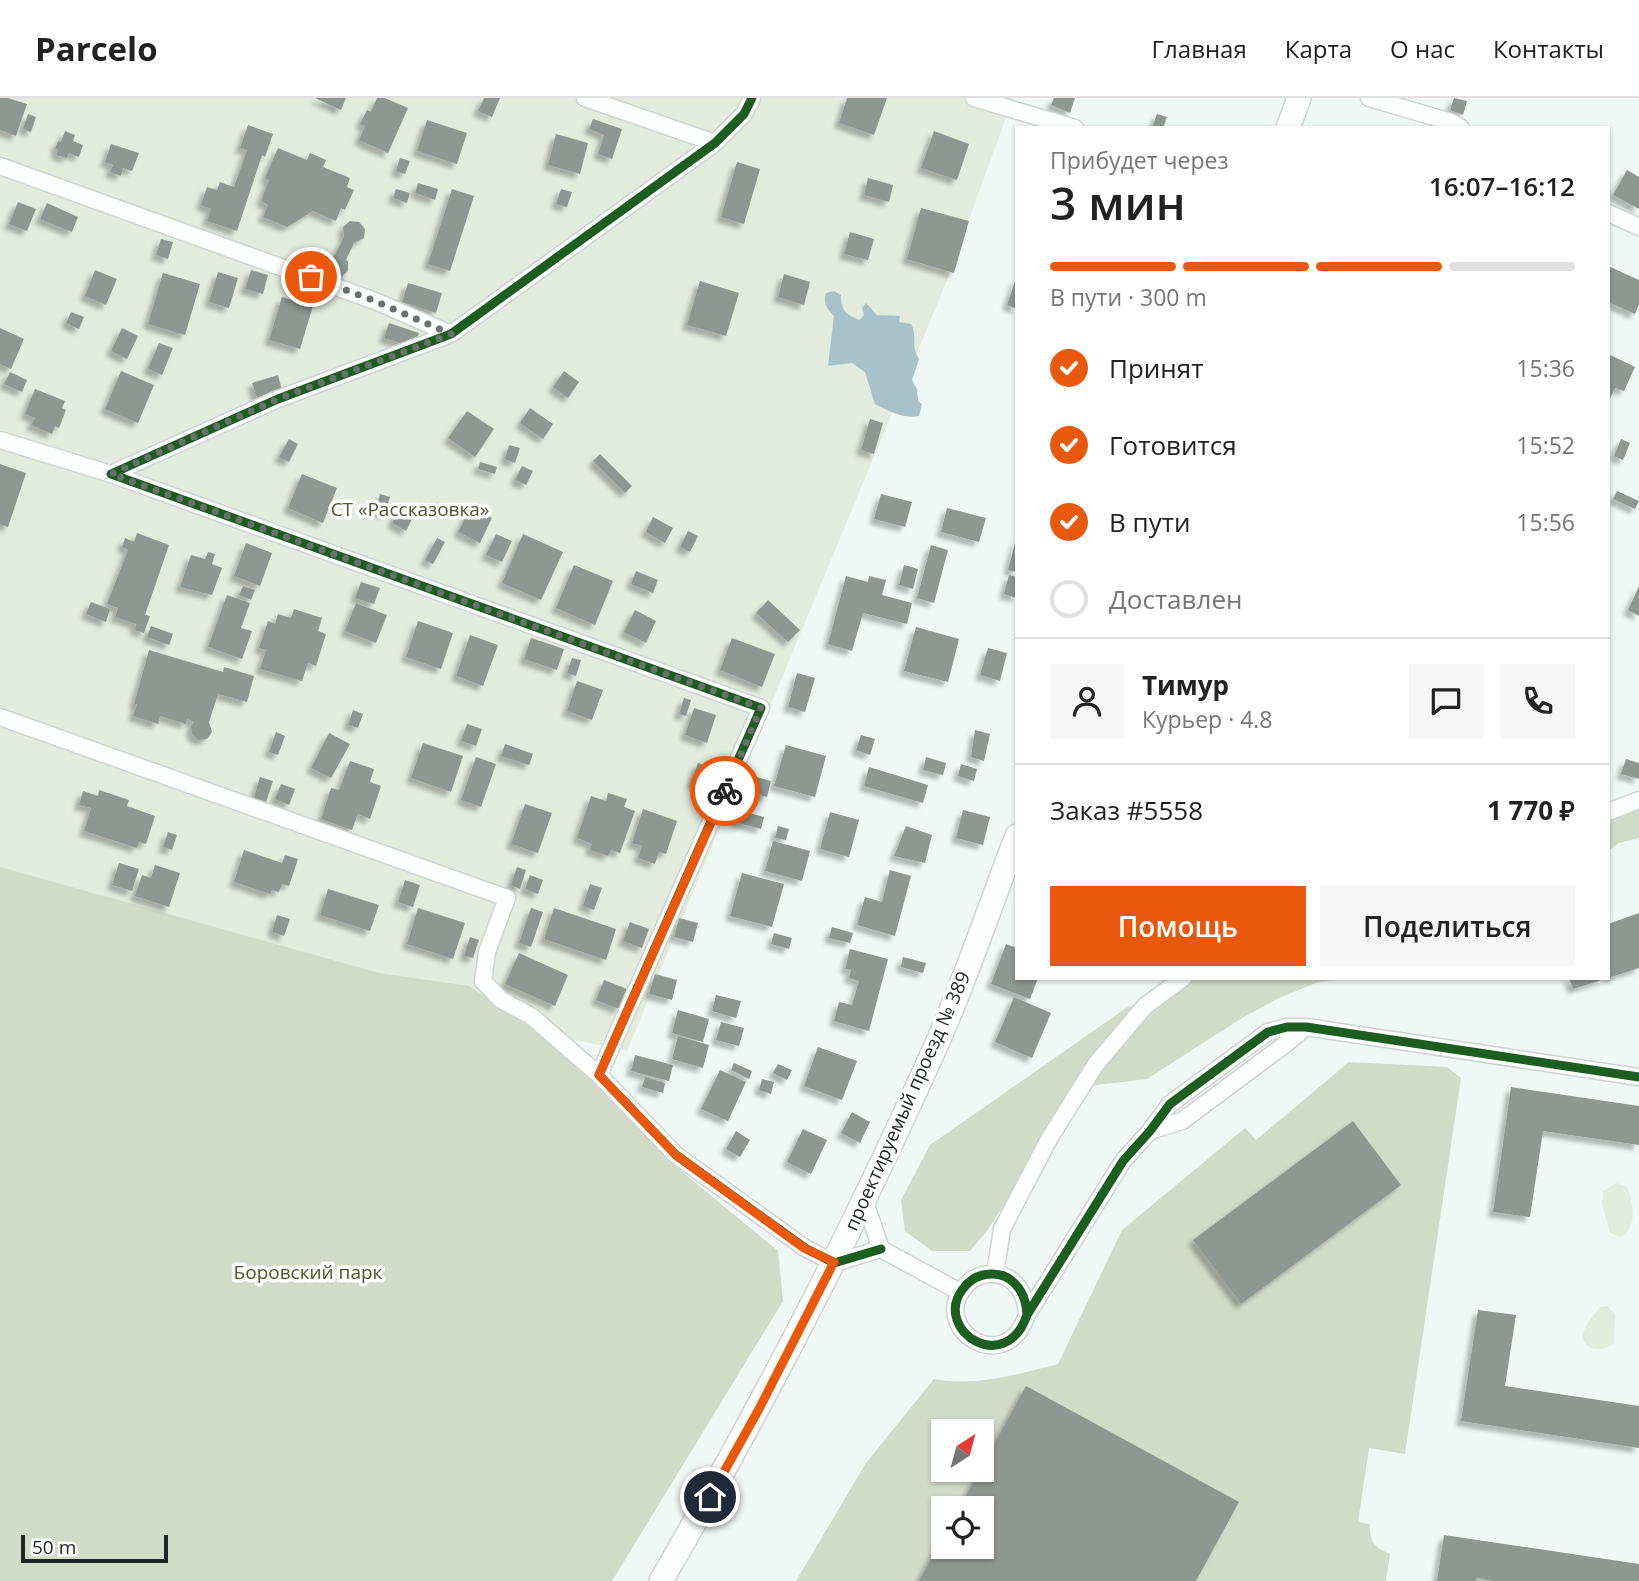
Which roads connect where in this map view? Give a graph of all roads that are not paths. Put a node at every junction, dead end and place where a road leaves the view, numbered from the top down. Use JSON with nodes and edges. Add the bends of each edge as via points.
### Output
{"nodes":[{"id":1,"x":586,"y":98,"type":"edge"},
{"id":2,"x":752,"y":98,"type":"edge"},
{"id":3,"x":974,"y":98,"type":"edge"},
{"id":4,"x":1299,"y":98,"type":"edge"},
{"id":5,"x":1369,"y":98,"type":"edge"},
{"id":6,"x":1068,"y":126,"type":"edge"},
{"id":7,"x":1288,"y":126,"type":"edge"},
{"id":8,"x":1458,"y":126,"type":"edge"},
{"id":9,"x":715,"y":143,"type":"junction"},
{"id":10,"x":0,"y":166,"type":"edge"},
{"id":11,"x":1610,"y":214,"type":"edge"},
{"id":12,"x":1639,"y":228,"type":"edge"},
{"id":13,"x":451,"y":334,"type":"junction"},
{"id":14,"x":0,"y":440,"type":"edge"},
{"id":15,"x":111,"y":474,"type":"junction"},
{"id":16,"x":0,"y":717,"type":"edge"},
{"id":17,"x":1639,"y":800,"type":"edge"},
{"id":18,"x":1610,"y":811,"type":"edge"},
{"id":19,"x":1015,"y":841,"type":"edge"},
{"id":20,"x":1180,"y":980,"type":"edge"},
{"id":21,"x":599,"y":1075,"type":"junction"},
{"id":22,"x":1639,"y":1077,"type":"edge"},
{"id":23,"x":864,"y":1199,"type":"junction"},
{"id":24,"x":881,"y":1249,"type":"junction"},
{"id":25,"x":834,"y":1262,"type":"junction"},
{"id":26,"x":995,"y":1274,"type":"junction"},
{"id":27,"x":960,"y":1292,"type":"junction"},
{"id":28,"x":1027,"y":1315,"type":"junction"},
{"id":29,"x":661,"y":1581,"type":"edge"}],
"edges":[{"from":1,"to":9,"type":"street"},
{"from":2,"to":9,"type":"street","via":[[744,114]]},
{"from":3,"to":6,"type":"street"},
{"from":4,"to":7,"type":"main road"},
{"from":5,"to":8,"type":"street"},
{"from":9,"to":13,"type":"street"},
{"from":10,"to":13,"type":"street","via":[[375,301]]},
{"from":11,"to":12,"type":"street"},
{"from":13,"to":15,"type":"street","via":[[278,399]]},
{"from":14,"to":15,"type":"street"},
{"from":15,"to":21,"type":"street","via":[[761,708]]},
{"from":16,"to":21,"type":"street","via":[[507,898],[487,951],[483,981],[500,1000],[530,1016]]},
{"from":17,"to":18,"type":"street"},
{"from":19,"to":23,"type":"main road","name":"проектируемый проезд № 389","via":[[940,1037]]},
{"from":20,"to":26,"type":"street","via":[[1144,1006],[1096,1063],[1002,1229]]},
{"from":21,"to":25,"type":"street","via":[[676,1155],[804,1248]]},
{"from":22,"to":28,"type":"street","via":[[1306,1027],[1268,1032],[1170,1104],[1118,1169]]},
{"from":23,"to":24,"type":"street"},
{"from":23,"to":25,"type":"main road","name":"проектируемый проезд № 389"},
{"from":24,"to":25,"type":"street"},
{"from":24,"to":27,"type":"street"},
{"from":25,"to":29,"type":"main road","name":"проектируемый проезд № 389","via":[[759,1409]]},
{"from":26,"to":27,"type":"street","via":[[969,1281]]},
{"from":26,"to":28,"type":"street","via":[[1020,1287],[1027,1300]]},
{"from":27,"to":28,"type":"street","via":[[957,1320],[964,1333],[988,1346],[1014,1338]]}]}
